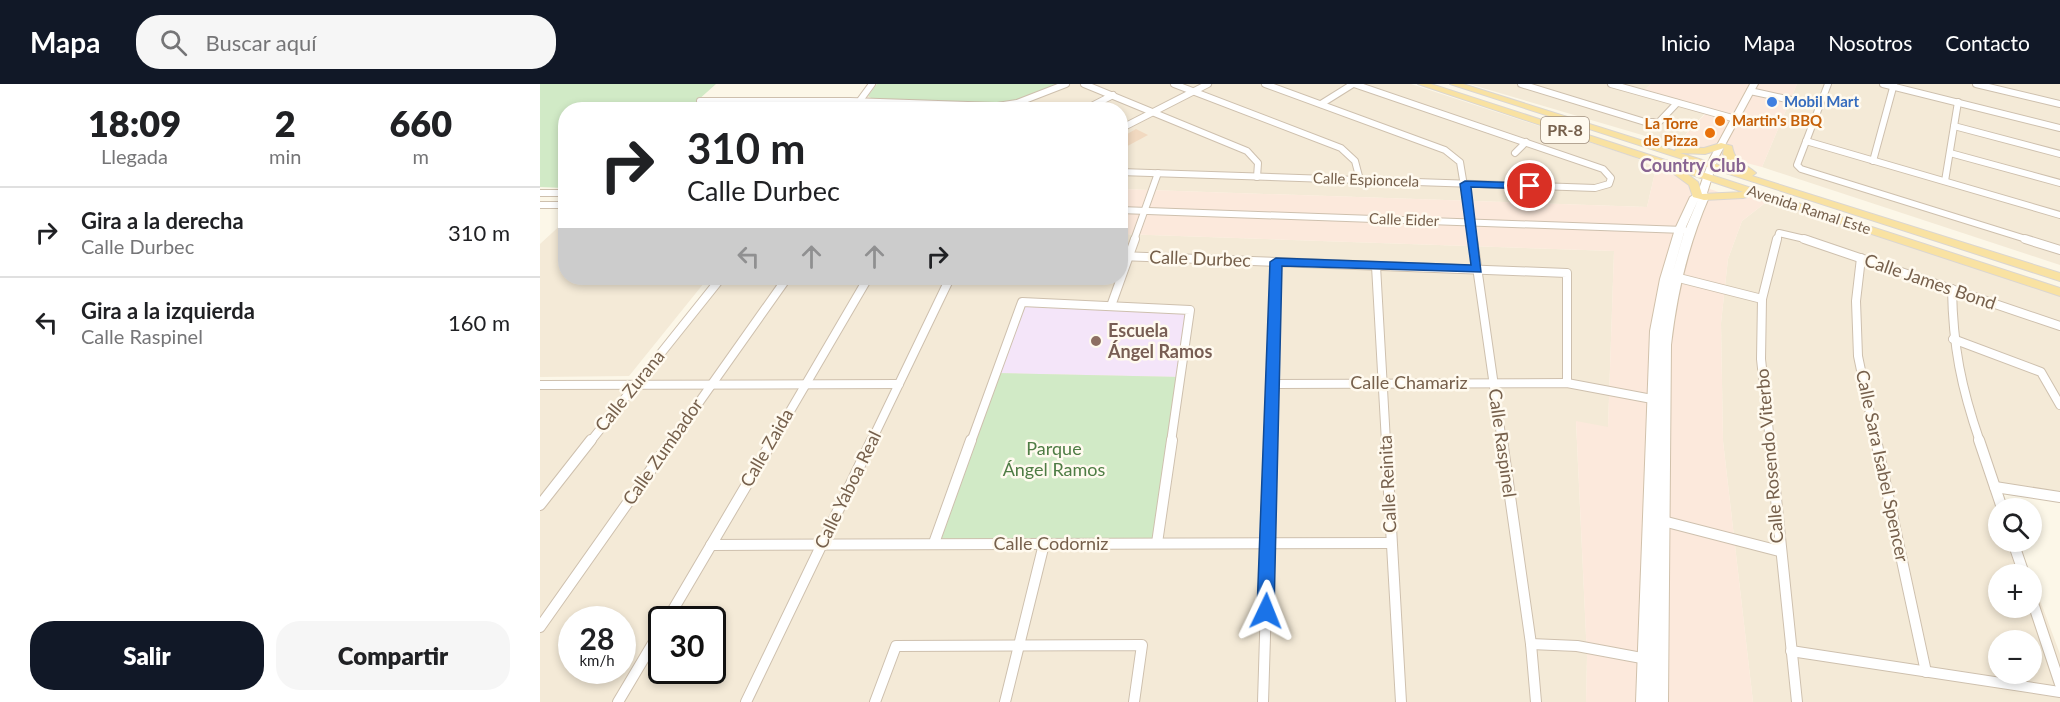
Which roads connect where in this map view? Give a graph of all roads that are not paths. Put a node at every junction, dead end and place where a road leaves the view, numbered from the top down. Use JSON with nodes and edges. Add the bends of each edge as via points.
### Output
{"nodes":[{"id":1,"x":872,"y":84,"type":"edge"},
{"id":2,"x":1066,"y":84,"type":"edge"},
{"id":3,"x":1084,"y":84,"type":"edge"},
{"id":4,"x":1174,"y":84,"type":"edge"},
{"id":5,"x":1208,"y":84,"type":"edge"},
{"id":6,"x":1265,"y":84,"type":"edge"},
{"id":7,"x":1354,"y":84,"type":"edge"},
{"id":8,"x":1422,"y":84,"type":"edge"},
{"id":9,"x":1454,"y":84,"type":"edge"},
{"id":10,"x":1521,"y":84,"type":"edge"},
{"id":11,"x":1614,"y":84,"type":"edge"},
{"id":12,"x":1828,"y":84,"type":"edge"},
{"id":13,"x":1883,"y":84,"type":"edge"},
{"id":14,"x":1976,"y":84,"type":"edge"},
{"id":15,"x":1894,"y":85,"type":"edge"},
{"id":16,"x":1756,"y":88,"type":"edge"},
{"id":17,"x":1193,"y":92,"type":"junction"},
{"id":18,"x":1113,"y":95,"type":"junction"},
{"id":19,"x":700,"y":101,"type":"dead end"},
{"id":20,"x":859,"y":102,"type":"joint"},
{"id":21,"x":1020,"y":102,"type":"edge"},
{"id":22,"x":1099,"y":102,"type":"edge"},
{"id":23,"x":1958,"y":102,"type":"junction"},
{"id":24,"x":1320,"y":104,"type":"junction"},
{"id":25,"x":1677,"y":104,"type":"junction"},
{"id":26,"x":2060,"y":104,"type":"edge"},
{"id":27,"x":1819,"y":106,"type":"junction"},
{"id":28,"x":1153,"y":112,"type":"junction"},
{"id":29,"x":1740,"y":120,"type":"junction"},
{"id":30,"x":1128,"y":125,"type":"edge"},
{"id":31,"x":1953,"y":126,"type":"junction"},
{"id":32,"x":2060,"y":128,"type":"edge"},
{"id":33,"x":1806,"y":141,"type":"junction"},
{"id":34,"x":1526,"y":142,"type":"junction"},
{"id":35,"x":1650,"y":147,"type":"junction"},
{"id":36,"x":1725,"y":147,"type":"junction"},
{"id":37,"x":1515,"y":153,"type":"dead end"},
{"id":38,"x":1635,"y":153,"type":"junction"},
{"id":39,"x":1950,"y":153,"type":"junction"},
{"id":40,"x":2060,"y":154,"type":"edge"},
{"id":41,"x":1873,"y":161,"type":"junction"},
{"id":42,"x":1711,"y":169,"type":"junction"},
{"id":43,"x":1804,"y":171,"type":"joint"},
{"id":44,"x":1128,"y":172,"type":"edge"},
{"id":45,"x":1158,"y":173,"type":"junction"},
{"id":46,"x":1257,"y":177,"type":"junction"},
{"id":47,"x":1360,"y":180,"type":"junction"},
{"id":48,"x":1945,"y":181,"type":"junction"},
{"id":49,"x":2060,"y":183,"type":"edge"},
{"id":50,"x":1465,"y":184,"type":"junction"},
{"id":51,"x":1779,"y":188,"type":"junction"},
{"id":52,"x":540,"y":193,"type":"edge"},
{"id":53,"x":558,"y":193,"type":"edge"},
{"id":54,"x":1701,"y":195,"type":"junction"},
{"id":55,"x":1782,"y":201,"type":"junction"},
{"id":56,"x":540,"y":205,"type":"edge"},
{"id":57,"x":558,"y":205,"type":"edge"},
{"id":58,"x":1128,"y":210,"type":"edge"},
{"id":59,"x":1144,"y":211,"type":"junction"},
{"id":60,"x":2060,"y":215,"type":"edge"},
{"id":61,"x":1471,"y":222,"type":"junction"},
{"id":62,"x":1683,"y":230,"type":"junction"},
{"id":63,"x":1800,"y":237,"type":"joint"},
{"id":64,"x":1128,"y":247,"type":"edge"},
{"id":65,"x":2060,"y":250,"type":"edge"},
{"id":66,"x":1128,"y":256,"type":"edge"},
{"id":67,"x":1861,"y":258,"type":"junction"},
{"id":68,"x":1276,"y":262,"type":"junction"},
{"id":69,"x":1376,"y":266,"type":"junction"},
{"id":70,"x":1477,"y":269,"type":"junction"},
{"id":71,"x":1670,"y":276,"type":"junction"},
{"id":72,"x":2060,"y":277,"type":"edge"},
{"id":73,"x":715,"y":285,"type":"edge"},
{"id":74,"x":782,"y":285,"type":"edge"},
{"id":75,"x":864,"y":285,"type":"edge"},
{"id":76,"x":947,"y":285,"type":"edge"},
{"id":77,"x":1116,"y":285,"type":"edge"},
{"id":78,"x":1952,"y":289,"type":"junction"},
{"id":79,"x":2060,"y":292,"type":"edge"},
{"id":80,"x":1762,"y":299,"type":"junction"},
{"id":81,"x":1111,"y":306,"type":"junction"},
{"id":82,"x":2060,"y":326,"type":"edge"},
{"id":83,"x":1953,"y":339,"type":"junction"},
{"id":84,"x":1494,"y":383,"type":"junction"},
{"id":85,"x":1567,"y":383,"type":"junction"},
{"id":86,"x":805,"y":384,"type":"junction"},
{"id":87,"x":898,"y":384,"type":"junction"},
{"id":88,"x":1273,"y":384,"type":"junction"},
{"id":89,"x":1383,"y":384,"type":"junction"},
{"id":90,"x":540,"y":385,"type":"edge"},
{"id":91,"x":635,"y":385,"type":"junction"},
{"id":92,"x":711,"y":385,"type":"junction"},
{"id":93,"x":1652,"y":399,"type":"junction"},
{"id":94,"x":2060,"y":405,"type":"edge"},
{"id":95,"x":1995,"y":487,"type":"junction"},
{"id":96,"x":2060,"y":497,"type":"edge"},
{"id":97,"x":1999,"y":498,"type":"edge"},
{"id":98,"x":540,"y":505,"type":"edge"},
{"id":99,"x":1656,"y":519,"type":"junction"},
{"id":100,"x":934,"y":543,"type":"junction"},
{"id":101,"x":1157,"y":543,"type":"junction"},
{"id":102,"x":1267,"y":543,"type":"junction"},
{"id":103,"x":1391,"y":543,"type":"junction"},
{"id":104,"x":822,"y":544,"type":"junction"},
{"id":105,"x":1044,"y":544,"type":"junction"},
{"id":106,"x":711,"y":545,"type":"junction"},
{"id":107,"x":1779,"y":551,"type":"junction"},
{"id":108,"x":675,"y":606,"type":"edge"},
{"id":109,"x":2038,"y":618,"type":"edge"},
{"id":110,"x":540,"y":627,"type":"edge"},
{"id":111,"x":1532,"y":644,"type":"junction"},
{"id":112,"x":1019,"y":646,"type":"junction"},
{"id":113,"x":1791,"y":651,"type":"junction"},
{"id":114,"x":648,"y":652,"type":"edge"},
{"id":115,"x":1645,"y":659,"type":"junction"},
{"id":116,"x":1660,"y":662,"type":"junction"},
{"id":117,"x":1926,"y":672,"type":"junction"},
{"id":118,"x":2060,"y":684,"type":"edge"},
{"id":119,"x":2060,"y":692,"type":"edge"},
{"id":120,"x":618,"y":702,"type":"edge"},
{"id":121,"x":746,"y":702,"type":"edge"},
{"id":122,"x":875,"y":702,"type":"edge"},
{"id":123,"x":1005,"y":702,"type":"edge"},
{"id":124,"x":1134,"y":702,"type":"edge"},
{"id":125,"x":1263,"y":702,"type":"edge"},
{"id":126,"x":1401,"y":702,"type":"edge"},
{"id":127,"x":1536,"y":702,"type":"edge"},
{"id":128,"x":1644,"y":702,"type":"edge"},
{"id":129,"x":1660,"y":702,"type":"edge"},
{"id":130,"x":1797,"y":702,"type":"edge"}],
"edges":[{"from":1,"to":20,"type":"street"},
{"from":2,"to":21,"type":"street"},
{"from":3,"to":18,"type":"street"},
{"from":4,"to":17,"type":"street"},
{"from":5,"to":17,"type":"street"},
{"from":6,"to":24,"type":"street","name":"Calle Raspinel"},
{"from":7,"to":24,"type":"street"},
{"from":7,"to":34,"type":"street"},
{"from":8,"to":38,"type":"main road","name":"Avenida Ramal Este","number":"PR-8"},
{"from":9,"to":35,"type":"main road","name":"Avenida Ramal Este","number":"PR-8"},
{"from":10,"to":25,"type":"street","via":[[1645,122],[1656,122]]},
{"from":11,"to":25,"type":"street"},
{"from":12,"to":27,"type":"street"},
{"from":13,"to":15,"type":"street"},
{"from":14,"to":26,"type":"street"},
{"from":15,"to":23,"type":"street"},
{"from":15,"to":41,"type":"street"},
{"from":16,"to":27,"type":"street"},
{"from":16,"to":29,"type":"street"},
{"from":17,"to":28,"type":"street"},
{"from":17,"to":47,"type":"street","via":[[1353,154],[1358,161]]},
{"from":18,"to":22,"type":"street"},
{"from":18,"to":28,"type":"street"},
{"from":19,"to":20,"type":"street"},
{"from":23,"to":31,"type":"street"},
{"from":23,"to":32,"type":"street"},
{"from":24,"to":50,"type":"street","name":"Calle Raspinel","via":[[1445,150],[1460,162]]},
{"from":25,"to":29,"type":"street"},
{"from":27,"to":33,"type":"street"},
{"from":28,"to":30,"type":"street"},
{"from":28,"to":46,"type":"street","via":[[1247,152],[1258,163]]},
{"from":29,"to":36,"type":"street"},
{"from":31,"to":39,"type":"street"},
{"from":31,"to":40,"type":"street"},
{"from":33,"to":41,"type":"street"},
{"from":33,"to":43,"type":"street","via":[[1797,165]]},
{"from":34,"to":37,"type":"street"},
{"from":34,"to":50,"type":"street","name":"Calle Espioncela","via":[[1603,169],[1611,178],[1610,183],[1595,188]]},
{"from":35,"to":36,"type":"main road","via":[[1699,152]]},
{"from":35,"to":42,"type":"main road","name":"Avenida Ramal Este","number":"PR-8"},
{"from":36,"to":42,"type":"street","via":[[1722,160]]},
{"from":36,"to":51,"type":"main road","via":[[1736,164]]},
{"from":38,"to":42,"type":"main road","name":"Avenida Ramal Este","number":"PR-8"},
{"from":38,"to":54,"type":"main road","via":[[1687,177]]},
{"from":39,"to":48,"type":"street"},
{"from":39,"to":49,"type":"street"},
{"from":41,"to":48,"type":"street"},
{"from":42,"to":51,"type":"main road","name":"Avenida Ramal Este","number":"PR-8"},
{"from":42,"to":54,"type":"street"},
{"from":42,"to":55,"type":"main road","name":"Avenida Ramal Este","number":"PR-8"},
{"from":43,"to":65,"type":"street"},
{"from":44,"to":45,"type":"street","name":"Calle Espioncela"},
{"from":45,"to":46,"type":"street","name":"Calle Espioncela"},
{"from":45,"to":59,"type":"street"},
{"from":46,"to":47,"type":"street","name":"Calle Espioncela"},
{"from":47,"to":50,"type":"street","name":"Calle Espioncela"},
{"from":48,"to":60,"type":"street"},
{"from":50,"to":61,"type":"street","name":"Calle Raspinel"},
{"from":51,"to":72,"type":"main road","name":"Avenida Ramal Este","number":"PR-8"},
{"from":52,"to":53,"type":"street"},
{"from":54,"to":55,"type":"main road","via":[[1734,194]]},
{"from":54,"to":62,"type":"street"},
{"from":55,"to":79,"type":"main road","name":"Avenida Ramal Este","number":"PR-8"},
{"from":56,"to":57,"type":"street"},
{"from":58,"to":59,"type":"street","name":"Calle Eider"},
{"from":59,"to":61,"type":"street","name":"Calle Eider"},
{"from":59,"to":64,"type":"street"},
{"from":61,"to":62,"type":"street","name":"Calle Eider"},
{"from":61,"to":70,"type":"street","name":"Calle Raspinel"},
{"from":62,"to":71,"type":"street"},
{"from":63,"to":67,"type":"street","name":"Calle James Bond"},
{"from":63,"to":80,"type":"street","name":"Calle Rosendo Viterbo","via":[[1779,233]]},
{"from":66,"to":68,"type":"street","name":"Calle Durbec"},
{"from":67,"to":78,"type":"street","name":"Calle James Bond"},
{"from":67,"to":117,"type":"street","name":"Calle Sara Isabel Spencer","via":[[1856,301],[1858,356]]},
{"from":68,"to":69,"type":"street","name":"Calle Durbec"},
{"from":68,"to":88,"type":"street"},
{"from":69,"to":70,"type":"street","name":"Calle Durbec"},
{"from":69,"to":89,"type":"street","name":"Calle Reinita"},
{"from":70,"to":84,"type":"street","name":"Calle Raspinel"},
{"from":70,"to":85,"type":"street","name":"Calle Durbec","via":[[1567,273]]},
{"from":71,"to":80,"type":"street"},
{"from":71,"to":93,"type":"street","via":[[1656,331]]},
{"from":71,"to":99,"type":"street"},
{"from":73,"to":91,"type":"street","name":"Calle Zurana"},
{"from":74,"to":92,"type":"street","name":"Calle Zumbador"},
{"from":75,"to":86,"type":"street","name":"Calle Zaida"},
{"from":76,"to":87,"type":"street","name":"Calle Yaboa Real"},
{"from":77,"to":81,"type":"street"},
{"from":78,"to":82,"type":"street","name":"Calle James Bond"},
{"from":78,"to":83,"type":"street"},
{"from":80,"to":107,"type":"street","name":"Calle Rosendo Viterbo","via":[[1761,359]]},
{"from":81,"to":100,"type":"street","via":[[1022,302]]},
{"from":81,"to":101,"type":"street","via":[[1190,309]]},
{"from":83,"to":94,"type":"street","via":[[2041,372]]},
{"from":83,"to":95,"type":"street","via":[[1966,401]]},
{"from":84,"to":85,"type":"street","name":"Calle Chamariz"},
{"from":84,"to":89,"type":"street","name":"Calle Chamariz"},
{"from":84,"to":111,"type":"street","name":"Calle Raspinel"},
{"from":85,"to":93,"type":"street","name":"Calle Chamariz"},
{"from":86,"to":87,"type":"street"},
{"from":86,"to":92,"type":"street"},
{"from":86,"to":106,"type":"street","name":"Calle Zaida"},
{"from":87,"to":104,"type":"street","name":"Calle Yaboa Real"},
{"from":88,"to":89,"type":"street","name":"Calle Chamariz"},
{"from":88,"to":102,"type":"street"},
{"from":89,"to":103,"type":"street","name":"Calle Reinita"},
{"from":90,"to":91,"type":"street"},
{"from":91,"to":92,"type":"street"},
{"from":91,"to":98,"type":"street","name":"Calle Zurana"},
{"from":92,"to":110,"type":"street","name":"Calle Zumbador"},
{"from":93,"to":99,"type":"street"},
{"from":95,"to":96,"type":"street"},
{"from":95,"to":97,"type":"street"},
{"from":99,"to":107,"type":"street"},
{"from":99,"to":115,"type":"street"},
{"from":99,"to":116,"type":"street"},
{"from":100,"to":104,"type":"street","name":"Calle Codorniz"},
{"from":100,"to":105,"type":"street","name":"Calle Codorniz"},
{"from":101,"to":102,"type":"street","name":"Calle Codorniz"},
{"from":101,"to":105,"type":"street","name":"Calle Codorniz"},
{"from":102,"to":103,"type":"street","name":"Calle Codorniz"},
{"from":102,"to":125,"type":"street"},
{"from":103,"to":126,"type":"street","name":"Calle Reinita"},
{"from":104,"to":106,"type":"street","name":"Calle Codorniz"},
{"from":104,"to":121,"type":"street","name":"Calle Yaboa Real"},
{"from":105,"to":112,"type":"street"},
{"from":106,"to":108,"type":"street","name":"Calle Zaida"},
{"from":107,"to":113,"type":"street","name":"Calle Rosendo Viterbo"},
{"from":109,"to":118,"type":"street"},
{"from":111,"to":115,"type":"street","via":[[1577,646]]},
{"from":111,"to":127,"type":"street","name":"Calle Raspinel"},
{"from":112,"to":122,"type":"street","via":[[896,646]]},
{"from":112,"to":123,"type":"street"},
{"from":112,"to":124,"type":"street","via":[[1142,645]]},
{"from":113,"to":117,"type":"street"},
{"from":113,"to":130,"type":"street","name":"Calle Rosendo Viterbo"},
{"from":114,"to":120,"type":"street"},
{"from":115,"to":116,"type":"street"},
{"from":115,"to":128,"type":"street"},
{"from":116,"to":129,"type":"street"},
{"from":117,"to":119,"type":"street"}]}
